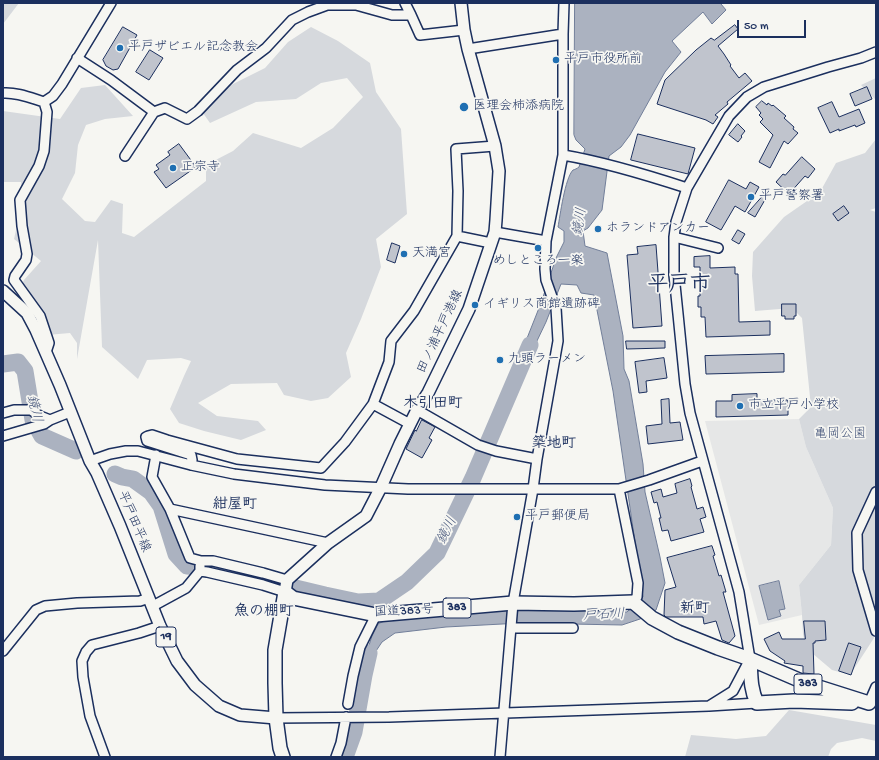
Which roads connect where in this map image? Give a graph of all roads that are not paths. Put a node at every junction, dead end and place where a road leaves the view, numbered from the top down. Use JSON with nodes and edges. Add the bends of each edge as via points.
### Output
{"nodes":[{"id":1,"x":111,"y":3,"type":"edge"},
{"id":2,"x":405,"y":3,"type":"edge"},
{"id":3,"x":461,"y":3,"type":"edge"},
{"id":4,"x":564,"y":3,"type":"edge"},
{"id":5,"x":411,"y":15,"type":"junction"},
{"id":6,"x":464,"y":30,"type":"junction"},
{"id":7,"x":563,"y":34,"type":"junction"},
{"id":8,"x":468,"y":49,"type":"junction"},
{"id":9,"x":876,"y":52,"type":"edge"},
{"id":10,"x":77,"y":58,"type":"junction"},
{"id":11,"x":3,"y":93,"type":"edge"},
{"id":12,"x":44,"y":102,"type":"junction"},
{"id":13,"x":154,"y":112,"type":"junction"},
{"id":14,"x":495,"y":146,"type":"junction"},
{"id":15,"x":563,"y":155,"type":"junction"},
{"id":16,"x":125,"y":156,"type":"dead end"},
{"id":17,"x":687,"y":188,"type":"junction"},
{"id":18,"x":457,"y":236,"type":"junction"},
{"id":19,"x":674,"y":237,"type":"junction"},
{"id":20,"x":493,"y":238,"type":"junction"},
{"id":21,"x":546,"y":241,"type":"junction"},
{"id":22,"x":718,"y":248,"type":"dead end"},
{"id":23,"x":3,"y":292,"type":"edge"},
{"id":24,"x":46,"y":352,"type":"junction"},
{"id":25,"x":373,"y":404,"type":"junction"},
{"id":26,"x":417,"y":410,"type":"junction"},
{"id":27,"x":70,"y":412,"type":"junction"},
{"id":28,"x":3,"y":413,"type":"edge"},
{"id":29,"x":45,"y":420,"type":"junction"},
{"id":30,"x":410,"y":424,"type":"junction"},
{"id":31,"x":3,"y":436,"type":"edge"},
{"id":32,"x":156,"y":455,"type":"junction"},
{"id":33,"x":537,"y":459,"type":"junction"},
{"id":34,"x":90,"y":461,"type":"junction"},
{"id":35,"x":702,"y":461,"type":"junction"},
{"id":36,"x":191,"y":465,"type":"junction"},
{"id":37,"x":381,"y":487,"type":"junction"},
{"id":38,"x":533,"y":489,"type":"junction"},
{"id":39,"x":619,"y":489,"type":"junction"},
{"id":40,"x":876,"y":492,"type":"edge"},
{"id":41,"x":170,"y":509,"type":"junction"},
{"id":42,"x":328,"y":543,"type":"junction"},
{"id":43,"x":200,"y":565,"type":"junction"},
{"id":44,"x":286,"y":586,"type":"junction"},
{"id":45,"x":151,"y":602,"type":"junction"},
{"id":46,"x":633,"y":602,"type":"junction"},
{"id":47,"x":513,"y":603,"type":"junction"},
{"id":48,"x":376,"y":615,"type":"junction"},
{"id":49,"x":160,"y":626,"type":"junction"},
{"id":50,"x":511,"y":626,"type":"junction"},
{"id":51,"x":573,"y":628,"type":"dead end"},
{"id":52,"x":876,"y":631,"type":"edge"},
{"id":53,"x":3,"y":651,"type":"edge"},
{"id":54,"x":750,"y":659,"type":"junction"},
{"id":55,"x":876,"y":687,"type":"edge"},
{"id":56,"x":757,"y":703,"type":"junction"},
{"id":57,"x":348,"y":704,"type":"dead end"},
{"id":58,"x":873,"y":704,"type":"edge"},
{"id":59,"x":709,"y":706,"type":"junction"},
{"id":60,"x":504,"y":713,"type":"junction"},
{"id":61,"x":346,"y":717,"type":"junction"},
{"id":62,"x":276,"y":718,"type":"junction"},
{"id":63,"x":105,"y":757,"type":"edge"},
{"id":64,"x":283,"y":757,"type":"edge"},
{"id":65,"x":336,"y":757,"type":"edge"},
{"id":66,"x":500,"y":757,"type":"edge"}],
"edges":[{"from":1,"to":10,"type":"street"},
{"from":2,"to":5,"type":"street"},
{"from":3,"to":6,"type":"main road","name":"田ノ浦平戸港線"},
{"from":4,"to":7,"type":"street"},
{"from":5,"to":6,"type":"street","via":[[420,35]]},
{"from":5,"to":13,"type":"street","via":[[392,15],[356,5],[327,5],[308,12],[292,20],[266,48],[237,70],[187,119],[165,108]]},
{"from":6,"to":8,"type":"main road","name":"田ノ浦平戸港線"},
{"from":7,"to":8,"type":"street"},
{"from":7,"to":15,"type":"street"},
{"from":8,"to":14,"type":"main road","name":"田ノ浦平戸港線"},
{"from":9,"to":17,"type":"street","via":[[764,86],[747,97],[729,116]]},
{"from":10,"to":12,"type":"street","via":[[53,96]]},
{"from":10,"to":13,"type":"street"},
{"from":11,"to":12,"type":"street","via":[[9,92]]},
{"from":12,"to":24,"type":"street","via":[[47,112],[44,151],[39,166],[20,200],[26,260],[14,280],[40,316],[49,343]]},
{"from":13,"to":16,"type":"street"},
{"from":14,"to":18,"type":"street","via":[[456,149]]},
{"from":14,"to":20,"type":"main road","name":"田ノ浦平戸港線","via":[[498,171]]},
{"from":15,"to":17,"type":"street","via":[[654,177]]},
{"from":15,"to":21,"type":"street"},
{"from":17,"to":19,"type":"street"},
{"from":18,"to":20,"type":"street"},
{"from":18,"to":25,"type":"street","via":[[414,311],[391,342],[389,362]]},
{"from":19,"to":22,"type":"street"},
{"from":19,"to":35,"type":"street","via":[[674,275],[685,384]]},
{"from":20,"to":21,"type":"street"},
{"from":20,"to":26,"type":"main road","name":"田ノ浦平戸港線","via":[[469,309]]},
{"from":21,"to":33,"type":"street","via":[[544,269],[556,308],[558,341]]},
{"from":23,"to":24,"type":"main road","name":"平戸田平線","number":"19","via":[[27,313]]},
{"from":24,"to":27,"type":"main road","name":"平戸田平線","number":"19"},
{"from":25,"to":30,"type":"street"},
{"from":25,"to":36,"type":"street","via":[[345,442],[321,468],[237,459],[152,435],[146,437],[147,441],[191,455]]},
{"from":26,"to":30,"type":"main road","name":"田ノ浦平戸港線"},
{"from":26,"to":33,"type":"street","via":[[478,445]]},
{"from":27,"to":29,"type":"street"},
{"from":27,"to":34,"type":"main road","name":"平戸田平線","number":"19"},
{"from":28,"to":29,"type":"street","via":[[31,410]]},
{"from":29,"to":31,"type":"street"},
{"from":30,"to":37,"type":"main road","name":"田ノ浦平戸港線"},
{"from":32,"to":34,"type":"street","via":[[126,451]]},
{"from":32,"to":36,"type":"street"},
{"from":32,"to":41,"type":"street","via":[[152,478]]},
{"from":33,"to":38,"type":"street"},
{"from":34,"to":45,"type":"main road","name":"平戸田平線","number":"19","via":[[110,501]]},
{"from":35,"to":39,"type":"street"},
{"from":35,"to":54,"type":"street","via":[[739,592]]},
{"from":36,"to":37,"type":"street","via":[[274,480]]},
{"from":37,"to":38,"type":"street"},
{"from":37,"to":42,"type":"main road","name":"田ノ浦平戸港線","via":[[366,516]]},
{"from":38,"to":39,"type":"street"},
{"from":38,"to":47,"type":"street"},
{"from":39,"to":46,"type":"street","via":[[638,583],[637,597]]},
{"from":40,"to":52,"type":"street","via":[[857,533],[858,570]]},
{"from":41,"to":42,"type":"street"},
{"from":41,"to":43,"type":"street","via":[[190,558]]},
{"from":42,"to":44,"type":"main road","name":"田ノ浦平戸港線"},
{"from":43,"to":44,"type":"street","via":[[207,572],[263,585]]},
{"from":43,"to":44,"type":"street","via":[[213,561],[263,573]]},
{"from":43,"to":45,"type":"street","via":[[186,588]]},
{"from":44,"to":48,"type":"highway","name":"国道383号","number":"383","via":[[293,598]]},
{"from":44,"to":62,"type":"highway","via":[[275,650]]},
{"from":45,"to":49,"type":"main road","name":"平戸田平線","number":"19"},
{"from":45,"to":53,"type":"street","via":[[45,606],[36,610]]},
{"from":46,"to":47,"type":"highway","name":"国道383号","number":"383"},
{"from":46,"to":54,"type":"highway","number":"383","via":[[652,618],[678,632]]},
{"from":47,"to":48,"type":"highway","name":"国道383号","number":"383"},
{"from":47,"to":50,"type":"street"},
{"from":48,"to":57,"type":"street","via":[[360,647]]},
{"from":49,"to":62,"type":"main road","name":"平戸田平線","number":"19","via":[[177,661],[195,685],[219,706],[240,715]]},
{"from":49,"to":63,"type":"street","via":[[92,645],[82,661],[82,677],[90,716]]},
{"from":50,"to":51,"type":"street"},
{"from":50,"to":60,"type":"street"},
{"from":54,"to":56,"type":"highway","via":[[751,682]]},
{"from":54,"to":58,"type":"highway","number":"383","via":[[806,683]]},
{"from":54,"to":59,"type":"street","via":[[733,691]]},
{"from":55,"to":58,"type":"street"},
{"from":56,"to":58,"type":"highway","number":"383","via":[[818,701]]},
{"from":56,"to":59,"type":"street"},
{"from":59,"to":60,"type":"street"},
{"from":60,"to":61,"type":"street"},
{"from":60,"to":66,"type":"street"},
{"from":61,"to":62,"type":"street"},
{"from":61,"to":65,"type":"street"},
{"from":62,"to":64,"type":"highway"}]}
